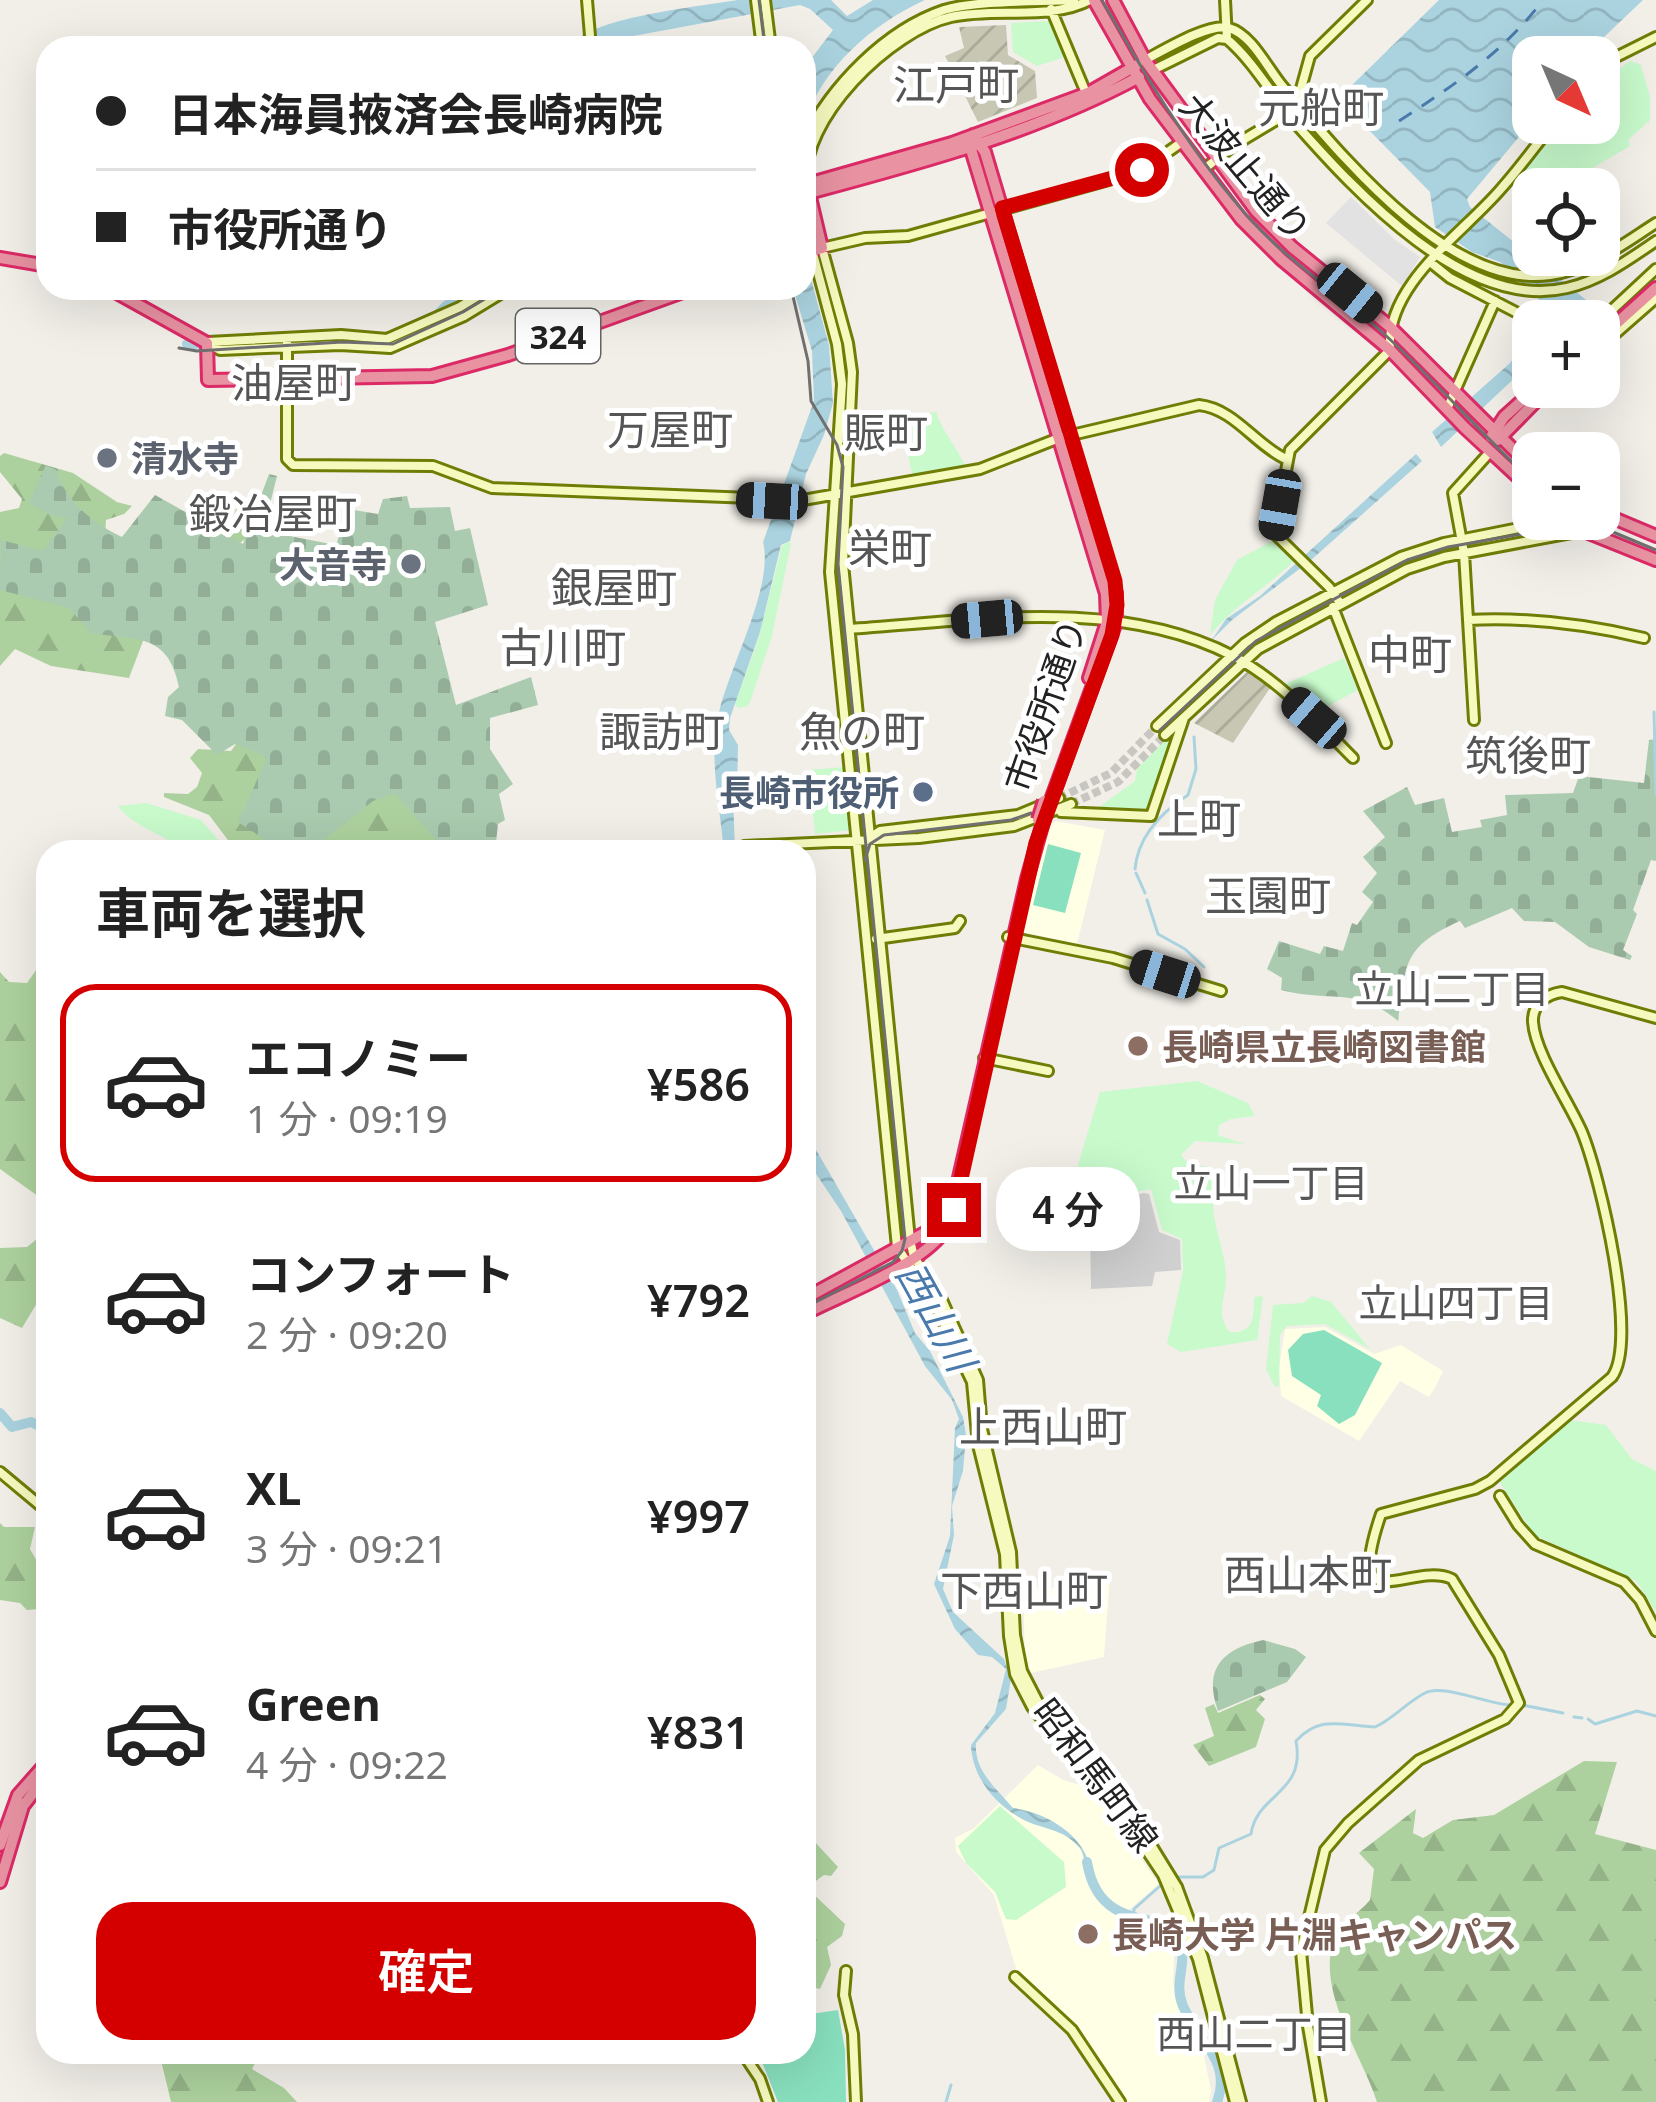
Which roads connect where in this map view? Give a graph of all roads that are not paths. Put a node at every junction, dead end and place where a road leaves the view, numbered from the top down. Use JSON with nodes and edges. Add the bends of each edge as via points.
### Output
{"nodes":[{"id":1,"x":587,"y":0,"type":"edge"},
{"id":2,"x":760,"y":0,"type":"edge"},
{"id":3,"x":1074,"y":0,"type":"edge"},
{"id":4,"x":1092,"y":0,"type":"edge"},
{"id":5,"x":1113,"y":0,"type":"edge"},
{"id":6,"x":1225,"y":0,"type":"edge"},
{"id":7,"x":1366,"y":0,"type":"edge"},
{"id":8,"x":1051,"y":9,"type":"junction"},
{"id":9,"x":1227,"y":33,"type":"junction"},
{"id":10,"x":589,"y":36,"type":"edge"},
{"id":11,"x":766,"y":36,"type":"edge"},
{"id":12,"x":1656,"y":37,"type":"edge"},
{"id":13,"x":1620,"y":55,"type":"edge"},
{"id":14,"x":1149,"y":65,"type":"junction"},
{"id":15,"x":1134,"y":74,"type":"junction"},
{"id":16,"x":1086,"y":93,"type":"junction"},
{"id":17,"x":1297,"y":103,"type":"junction"},
{"id":18,"x":1288,"y":113,"type":"junction"},
{"id":19,"x":816,"y":121,"type":"edge"},
{"id":20,"x":816,"y":127,"type":"edge"},
{"id":21,"x":975,"y":141,"type":"junction"},
{"id":22,"x":1182,"y":142,"type":"junction"},
{"id":23,"x":1537,"y":144,"type":"edge"},
{"id":24,"x":1216,"y":160,"type":"junction"},
{"id":25,"x":1202,"y":170,"type":"junction"},
{"id":26,"x":816,"y":186,"type":"edge"},
{"id":27,"x":996,"y":210,"type":"junction"},
{"id":28,"x":1656,"y":223,"type":"edge"},
{"id":29,"x":1656,"y":241,"type":"edge"},
{"id":30,"x":1443,"y":245,"type":"junction"},
{"id":31,"x":816,"y":249,"type":"edge"},
{"id":32,"x":0,"y":258,"type":"edge"},
{"id":33,"x":816,"y":262,"type":"edge"},
{"id":34,"x":1430,"y":262,"type":"junction"},
{"id":35,"x":36,"y":264,"type":"edge"},
{"id":36,"x":816,"y":265,"type":"edge"},
{"id":37,"x":1654,"y":284,"type":"edge"},
{"id":38,"x":130,"y":300,"type":"edge"},
{"id":39,"x":471,"y":300,"type":"edge"},
{"id":40,"x":490,"y":300,"type":"edge"},
{"id":41,"x":661,"y":300,"type":"edge"},
{"id":42,"x":1495,"y":301,"type":"junction"},
{"id":43,"x":1620,"y":304,"type":"edge"},
{"id":44,"x":1512,"y":310,"type":"edge"},
{"id":45,"x":1620,"y":310,"type":"edge"},
{"id":46,"x":1620,"y":321,"type":"edge"},
{"id":47,"x":1388,"y":325,"type":"junction"},
{"id":48,"x":207,"y":343,"type":"junction"},
{"id":49,"x":287,"y":343,"type":"junction"},
{"id":50,"x":1390,"y":350,"type":"junction"},
{"id":51,"x":288,"y":380,"type":"junction"},
{"id":52,"x":1460,"y":399,"type":"junction"},
{"id":53,"x":1519,"y":408,"type":"edge"},
{"id":54,"x":1526,"y":408,"type":"edge"},
{"id":55,"x":1449,"y":411,"type":"junction"},
{"id":56,"x":1496,"y":434,"type":"junction"},
{"id":57,"x":1065,"y":436,"type":"junction"},
{"id":58,"x":1512,"y":449,"type":"edge"},
{"id":59,"x":1490,"y":452,"type":"junction"},
{"id":60,"x":1286,"y":459,"type":"junction"},
{"id":61,"x":1512,"y":472,"type":"edge"},
{"id":62,"x":847,"y":492,"type":"junction"},
{"id":63,"x":835,"y":495,"type":"junction"},
{"id":64,"x":1620,"y":521,"type":"edge"},
{"id":65,"x":1512,"y":529,"type":"edge"},
{"id":66,"x":1656,"y":536,"type":"edge"},
{"id":67,"x":1462,"y":539,"type":"junction"},
{"id":68,"x":1535,"y":540,"type":"edge"},
{"id":69,"x":1606,"y":540,"type":"edge"},
{"id":70,"x":1464,"y":553,"type":"junction"},
{"id":71,"x":1656,"y":560,"type":"edge"},
{"id":72,"x":1333,"y":592,"type":"junction"},
{"id":73,"x":1336,"y":605,"type":"junction"},
{"id":74,"x":1468,"y":620,"type":"junction"},
{"id":75,"x":1112,"y":622,"type":"junction"},
{"id":76,"x":844,"y":630,"type":"junction"},
{"id":77,"x":1644,"y":638,"type":"dead end"},
{"id":78,"x":1229,"y":655,"type":"junction"},
{"id":79,"x":1241,"y":662,"type":"junction"},
{"id":80,"x":1184,"y":717,"type":"junction"},
{"id":81,"x":1474,"y":720,"type":"dead end"},
{"id":82,"x":1157,"y":726,"type":"tunnel mouth"},
{"id":83,"x":1165,"y":735,"type":"tunnel mouth"},
{"id":84,"x":1386,"y":743,"type":"dead end"},
{"id":85,"x":1354,"y":758,"type":"dead end"},
{"id":86,"x":1051,"y":800,"type":"junction"},
{"id":87,"x":1071,"y":804,"type":"tunnel mouth"},
{"id":88,"x":1040,"y":821,"type":"junction"},
{"id":89,"x":869,"y":839,"type":"junction"},
{"id":90,"x":857,"y":841,"type":"junction"},
{"id":91,"x":816,"y":843,"type":"edge"},
{"id":92,"x":861,"y":880,"type":"junction"},
{"id":93,"x":875,"y":880,"type":"junction"},
{"id":94,"x":960,"y":921,"type":"dead end"},
{"id":95,"x":1011,"y":937,"type":"junction"},
{"id":96,"x":880,"y":939,"type":"junction"},
{"id":97,"x":867,"y":941,"type":"junction"},
{"id":98,"x":1221,"y":991,"type":"dead end"},
{"id":99,"x":872,"y":1001,"type":"junction"},
{"id":100,"x":884,"y":1001,"type":"junction"},
{"id":101,"x":1656,"y":1018,"type":"edge"},
{"id":102,"x":984,"y":1058,"type":"junction"},
{"id":103,"x":878,"y":1061,"type":"junction"},
{"id":104,"x":890,"y":1061,"type":"junction"},
{"id":105,"x":1048,"y":1071,"type":"dead end"},
{"id":106,"x":910,"y":1240,"type":"junction"},
{"id":107,"x":897,"y":1247,"type":"junction"},
{"id":108,"x":910,"y":1259,"type":"junction"},
{"id":109,"x":816,"y":1292,"type":"edge"},
{"id":110,"x":816,"y":1308,"type":"edge"},
{"id":111,"x":0,"y":1472,"type":"edge"},
{"id":112,"x":1500,"y":1496,"type":"dead end"},
{"id":113,"x":36,"y":1502,"type":"edge"},
{"id":114,"x":1656,"y":1631,"type":"edge"},
{"id":115,"x":36,"y":1775,"type":"edge"},
{"id":116,"x":36,"y":1789,"type":"edge"},
{"id":117,"x":0,"y":1845,"type":"edge"},
{"id":118,"x":1,"y":1874,"type":"edge"},
{"id":119,"x":846,"y":1971,"type":"dead end"},
{"id":120,"x":1015,"y":1977,"type":"dead end"},
{"id":121,"x":750,"y":2064,"type":"edge"},
{"id":122,"x":768,"y":2102,"type":"edge"},
{"id":123,"x":856,"y":2102,"type":"edge"},
{"id":124,"x":1120,"y":2102,"type":"edge"},
{"id":125,"x":1238,"y":2102,"type":"edge"},
{"id":126,"x":1321,"y":2102,"type":"edge"}],
"edges":[{"from":1,"to":10,"type":"street"},
{"from":2,"to":11,"type":"street"},
{"from":3,"to":19,"type":"street","via":[[942,10],[851,74]]},
{"from":4,"to":8,"type":"street"},
{"from":4,"to":15,"type":"highway","name":"大波止通り"},
{"from":5,"to":14,"type":"highway","name":"大波止通り"},
{"from":6,"to":9,"type":"street"},
{"from":7,"to":17,"type":"street","via":[[1310,56]]},
{"from":8,"to":16,"type":"street"},
{"from":8,"to":20,"type":"street","via":[[956,16],[923,28],[845,91]]},
{"from":9,"to":14,"type":"street"},
{"from":9,"to":17,"type":"street","via":[[1246,38]]},
{"from":9,"to":18,"type":"street"},
{"from":12,"to":13,"type":"street"},
{"from":14,"to":15,"type":"highway"},
{"from":14,"to":24,"type":"highway","name":"大波止通り"},
{"from":15,"to":16,"type":"highway"},
{"from":15,"to":21,"type":"highway","via":[[1088,103]]},
{"from":15,"to":22,"type":"highway","name":"大波止通り"},
{"from":16,"to":21,"type":"highway"},
{"from":17,"to":18,"type":"street"},
{"from":17,"to":30,"type":"street"},
{"from":18,"to":24,"type":"street"},
{"from":18,"to":30,"type":"street","via":[[1363,192]]},
{"from":21,"to":26,"type":"highway"},
{"from":21,"to":27,"type":"highway","name":"市役所通り"},
{"from":22,"to":25,"type":"highway","name":"大波止通り"},
{"from":22,"to":27,"type":"street","via":[[1142,170]]},
{"from":23,"to":30,"type":"street"},
{"from":24,"to":25,"type":"street"},
{"from":24,"to":47,"type":"highway","name":"大波止通り","via":[[1285,241]]},
{"from":25,"to":50,"type":"highway","name":"大波止通り","via":[[1281,259]]},
{"from":27,"to":31,"type":"street","via":[[908,236]]},
{"from":27,"to":57,"type":"highway","name":"市役所通り"},
{"from":28,"to":30,"type":"street","via":[[1586,265],[1549,275],[1494,271]]},
{"from":29,"to":30,"type":"street","via":[[1604,274],[1552,290],[1499,285],[1460,269]]},
{"from":30,"to":34,"type":"street"},
{"from":32,"to":35,"type":"highway"},
{"from":33,"to":62,"type":"street","via":[[850,362]]},
{"from":34,"to":42,"type":"street"},
{"from":34,"to":47,"type":"street"},
{"from":36,"to":63,"type":"street","via":[[842,385]]},
{"from":37,"to":43,"type":"street"},
{"from":37,"to":45,"type":"highway"},
{"from":37,"to":46,"type":"highway"},
{"from":38,"to":48,"type":"highway"},
{"from":39,"to":49,"type":"street","via":[[387,339]]},
{"from":40,"to":49,"type":"street","via":[[390,348]]},
{"from":41,"to":51,"type":"highway","number":"324","via":[[431,376]]},
{"from":42,"to":44,"type":"street"},
{"from":42,"to":52,"type":"street"},
{"from":47,"to":50,"type":"street"},
{"from":47,"to":52,"type":"highway","name":"大波止通り"},
{"from":48,"to":49,"type":"street"},
{"from":48,"to":51,"type":"highway","number":"324","via":[[208,380]]},
{"from":49,"to":51,"type":"street"},
{"from":50,"to":55,"type":"highway","name":"大波止通り"},
{"from":50,"to":60,"type":"street"},
{"from":51,"to":63,"type":"street","via":[[292,465],[433,466],[492,488],[772,501]]},
{"from":52,"to":55,"type":"street"},
{"from":52,"to":56,"type":"highway","name":"大波止通り"},
{"from":53,"to":56,"type":"highway"},
{"from":54,"to":56,"type":"highway"},
{"from":55,"to":59,"type":"highway","name":"大波止通り"},
{"from":56,"to":58,"type":"highway","name":"大波止通り"},
{"from":56,"to":59,"type":"highway"},
{"from":57,"to":60,"type":"street","via":[[1199,405],[1220,410]]},
{"from":57,"to":62,"type":"street","via":[[980,470]]},
{"from":57,"to":75,"type":"highway","name":"市役所通り","via":[[1115,581]]},
{"from":59,"to":61,"type":"highway","name":"大波止通り"},
{"from":59,"to":67,"type":"street","via":[[1454,493]]},
{"from":60,"to":72,"type":"street","via":[[1274,533]]},
{"from":62,"to":63,"type":"street"},
{"from":62,"to":76,"type":"street"},
{"from":63,"to":76,"type":"street","via":[[830,561]]},
{"from":64,"to":66,"type":"highway"},
{"from":65,"to":67,"type":"street"},
{"from":67,"to":70,"type":"street"},
{"from":67,"to":72,"type":"street","via":[[1401,557]]},
{"from":68,"to":70,"type":"street"},
{"from":69,"to":71,"type":"highway"},
{"from":70,"to":73,"type":"street","via":[[1425,562]]},
{"from":70,"to":74,"type":"street"},
{"from":72,"to":73,"type":"street"},
{"from":72,"to":78,"type":"street"},
{"from":73,"to":79,"type":"street"},
{"from":73,"to":84,"type":"street"},
{"from":74,"to":77,"type":"street","via":[[1596,626]]},
{"from":74,"to":81,"type":"street"},
{"from":75,"to":76,"type":"street","via":[[1024,616]]},
{"from":75,"to":78,"type":"street"},
{"from":75,"to":86,"type":"highway","name":"市役所通り"},
{"from":76,"to":89,"type":"street","name":"昭和馬町線"},
{"from":76,"to":90,"type":"street"},
{"from":78,"to":79,"type":"street"},
{"from":78,"to":82,"type":"street"},
{"from":79,"to":80,"type":"street"},
{"from":79,"to":85,"type":"street"},
{"from":80,"to":83,"type":"street"},
{"from":80,"to":88,"type":"street","via":[[1151,816],[1065,810]]},
{"from":86,"to":88,"type":"highway","name":"市役所通り","bridge":true},
{"from":86,"to":89,"type":"street","via":[[1018,815],[880,831]]},
{"from":87,"to":89,"type":"street","via":[[1014,826]]},
{"from":88,"to":95,"type":"highway","name":"市役所通り"},
{"from":89,"to":90,"type":"street"},
{"from":89,"to":93,"type":"street","name":"昭和馬町線"},
{"from":90,"to":91,"type":"street"},
{"from":90,"to":92,"type":"street"},
{"from":92,"to":93,"type":"street"},
{"from":92,"to":97,"type":"street"},
{"from":93,"to":96,"type":"street","name":"昭和馬町線"},
{"from":94,"to":96,"type":"street"},
{"from":95,"to":98,"type":"street"},
{"from":95,"to":102,"type":"highway","name":"市役所通り"},
{"from":96,"to":97,"type":"street"},
{"from":96,"to":100,"type":"street","name":"昭和馬町線"},
{"from":97,"to":99,"type":"street"},
{"from":99,"to":100,"type":"street"},
{"from":99,"to":103,"type":"street"},
{"from":100,"to":104,"type":"street","name":"昭和馬町線"},
{"from":101,"to":126,"type":"street","via":[[1562,992],[1534,1010],[1539,1043],[1605,1202],[1621,1362],[1485,1484],[1381,1514],[1370,1555],[1375,1575],[1391,1583],[1430,1573],[1452,1579],[1519,1703],[1505,1719],[1419,1760],[1325,1850],[1301,1951]]},
{"from":102,"to":105,"type":"street"},
{"from":102,"to":106,"type":"highway","name":"市役所通り","via":[[948,1210]]},
{"from":102,"to":108,"type":"highway","name":"市役所通り","via":[[952,1216],[941,1236]]},
{"from":103,"to":104,"type":"street"},
{"from":103,"to":107,"type":"street"},
{"from":104,"to":106,"type":"street","name":"昭和馬町線"},
{"from":106,"to":107,"type":"highway","name":"市役所通り"},
{"from":106,"to":108,"type":"street","name":"昭和馬町線"},
{"from":107,"to":108,"type":"street","name":"昭和馬町線"},
{"from":107,"to":109,"type":"highway","name":"市役所通り"},
{"from":108,"to":110,"type":"highway","name":"市役所通り"},
{"from":108,"to":125,"type":"street","name":"昭和馬町線","via":[[972,1382],[978,1445],[1005,1553],[1019,1683],[1163,1876],[1198,1959]]},
{"from":111,"to":113,"type":"street"},
{"from":112,"to":114,"type":"street","via":[[1535,1544],[1628,1585]]},
{"from":115,"to":117,"type":"highway","via":[[18,1796]]},
{"from":116,"to":118,"type":"highway","via":[[22,1806]]},
{"from":119,"to":123,"type":"street"},
{"from":120,"to":124,"type":"street","via":[[1072,2030]]},
{"from":121,"to":122,"type":"street"}]}
